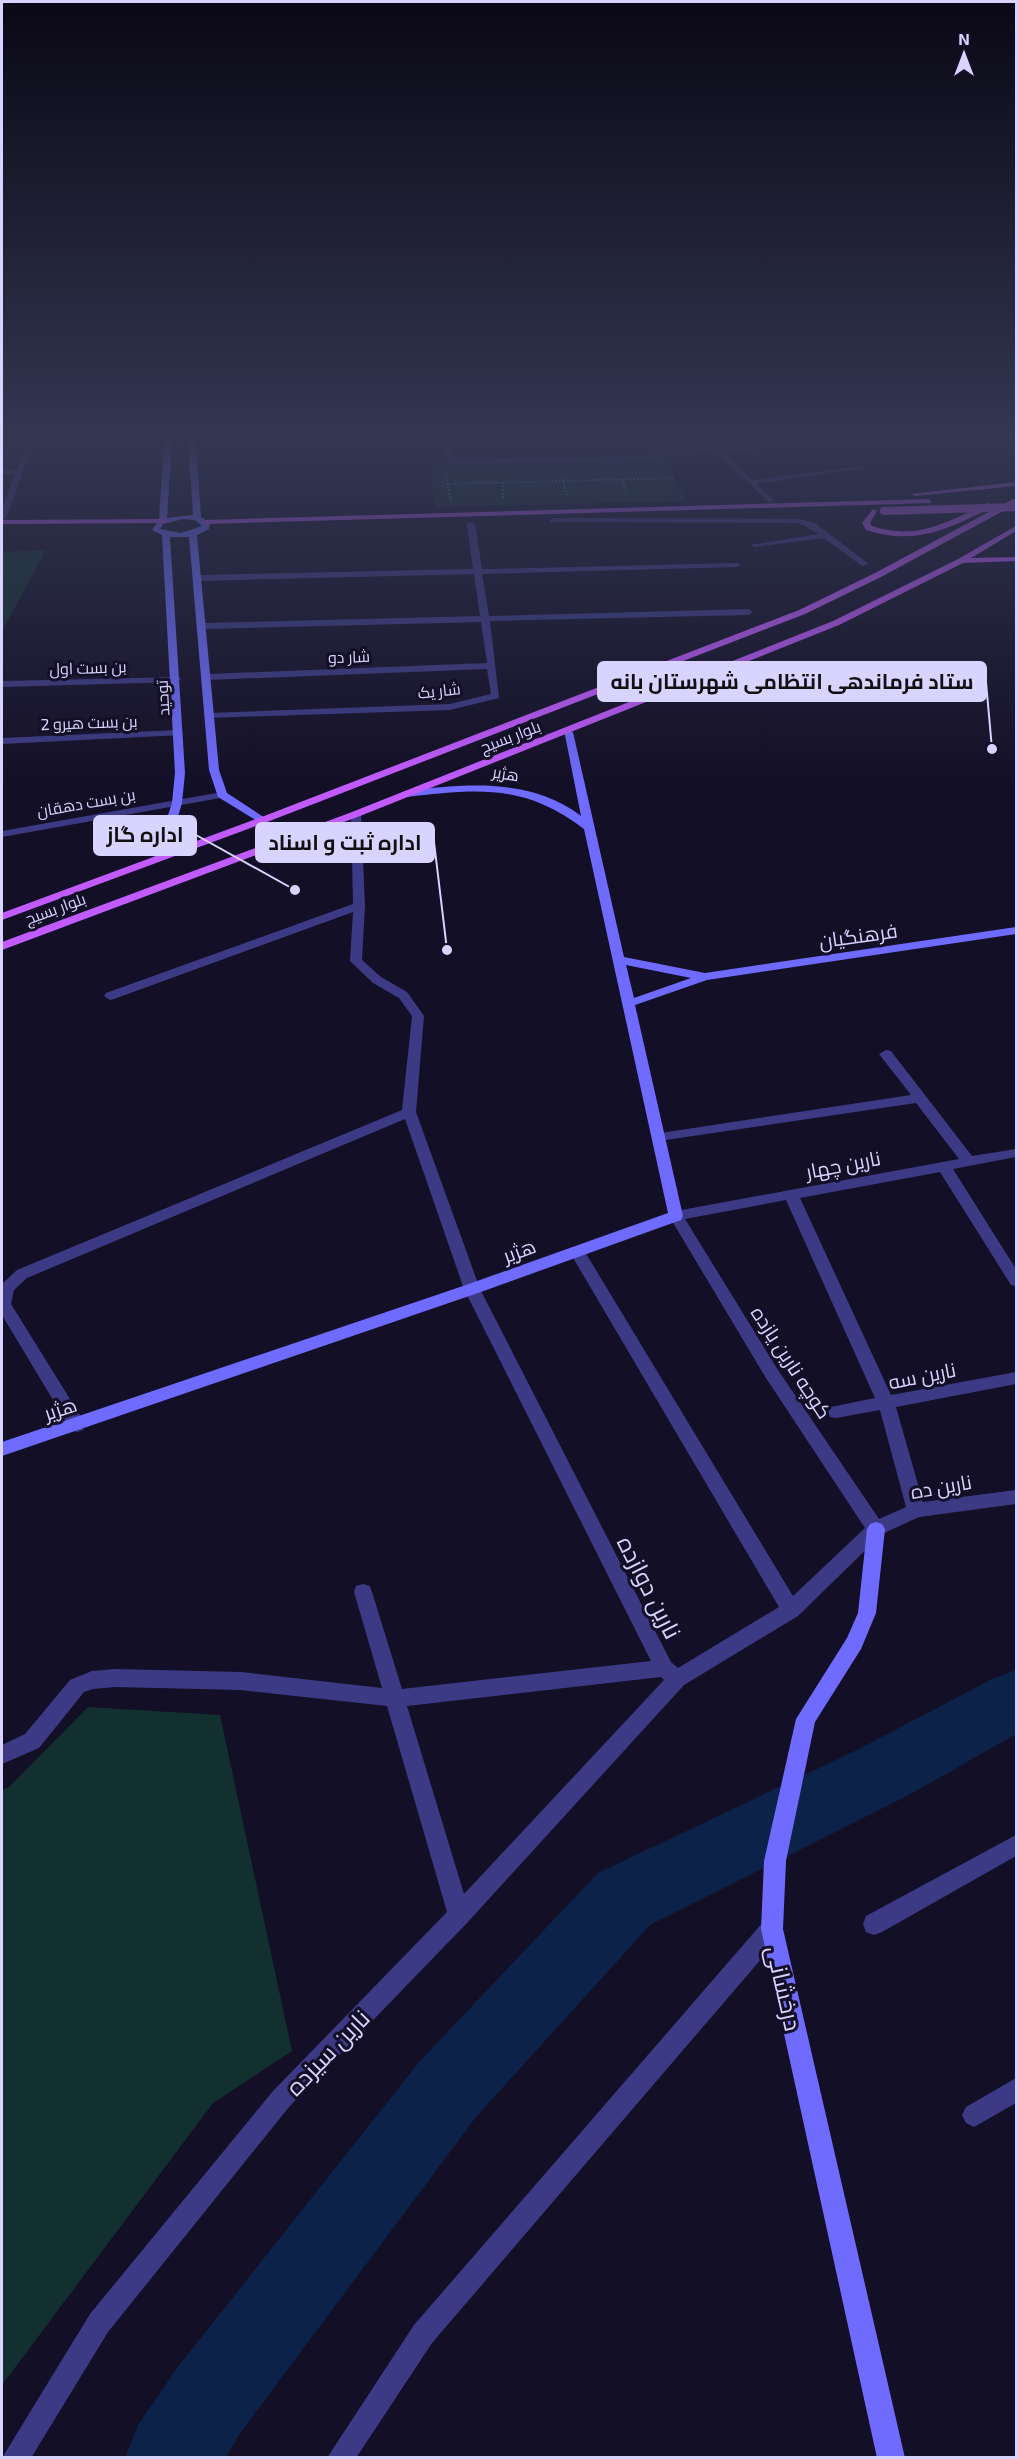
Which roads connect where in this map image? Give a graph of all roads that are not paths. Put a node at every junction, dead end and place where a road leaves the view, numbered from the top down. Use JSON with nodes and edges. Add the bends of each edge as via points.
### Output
{"nodes":[{"id":1,"x":182,"y":555,"type":"edge"},
{"id":2,"x":185,"y":555,"type":"edge"},
{"id":3,"x":477,"y":555,"type":"edge"},
{"id":4,"x":853,"y":555,"type":"edge"},
{"id":5,"x":915,"y":555,"type":"edge"},
{"id":6,"x":972,"y":555,"type":"edge"},
{"id":7,"x":1017,"y":559,"type":"edge"},
{"id":8,"x":961,"y":561,"type":"junction"},
{"id":9,"x":866,"y":564,"type":"dead end"},
{"id":10,"x":737,"y":565,"type":"dead end"},
{"id":11,"x":480,"y":570,"type":"junction"},
{"id":12,"x":199,"y":578,"type":"junction"},
{"id":13,"x":749,"y":612,"type":"dead end"},
{"id":14,"x":484,"y":620,"type":"junction"},
{"id":15,"x":203,"y":626,"type":"junction"},
{"id":16,"x":725,"y":655,"type":"junction"},
{"id":17,"x":492,"y":666,"type":"junction"},
{"id":18,"x":207,"y":677,"type":"junction"},
{"id":19,"x":176,"y":679,"type":"junction"},
{"id":20,"x":2,"y":684,"type":"edge"},
{"id":21,"x":209,"y":716,"type":"junction"},
{"id":22,"x":568,"y":732,"type":"junction"},
{"id":23,"x":178,"y":733,"type":"junction"},
{"id":24,"x":2,"y":741,"type":"edge"},
{"id":25,"x":405,"y":794,"type":"junction"},
{"id":26,"x":222,"y":795,"type":"junction"},
{"id":27,"x":177,"y":803,"type":"junction"},
{"id":28,"x":356,"y":814,"type":"junction"},
{"id":29,"x":263,"y":820,"type":"junction"},
{"id":30,"x":591,"y":829,"type":"junction"},
{"id":31,"x":2,"y":836,"type":"edge"},
{"id":32,"x":160,"y":858,"type":"junction"},
{"id":33,"x":358,"y":906,"type":"junction"},
{"id":34,"x":2,"y":917,"type":"edge"},
{"id":35,"x":1017,"y":931,"type":"edge"},
{"id":36,"x":2,"y":946,"type":"edge"},
{"id":37,"x":620,"y":960,"type":"junction"},
{"id":38,"x":705,"y":977,"type":"junction"},
{"id":39,"x":110,"y":996,"type":"dead end"},
{"id":40,"x":630,"y":1003,"type":"junction"},
{"id":41,"x":886,"y":1054,"type":"dead end"},
{"id":42,"x":920,"y":1098,"type":"junction"},
{"id":43,"x":409,"y":1112,"type":"junction"},
{"id":44,"x":659,"y":1137,"type":"junction"},
{"id":45,"x":1017,"y":1153,"type":"edge"},
{"id":46,"x":969,"y":1162,"type":"junction"},
{"id":47,"x":944,"y":1167,"type":"junction"},
{"id":48,"x":791,"y":1195,"type":"junction"},
{"id":49,"x":676,"y":1215,"type":"junction"},
{"id":50,"x":577,"y":1251,"type":"junction"},
{"id":51,"x":1017,"y":1281,"type":"edge"},
{"id":52,"x":472,"y":1289,"type":"junction"},
{"id":53,"x":1017,"y":1378,"type":"edge"},
{"id":54,"x":886,"y":1403,"type":"junction"},
{"id":55,"x":836,"y":1412,"type":"dead end"},
{"id":56,"x":77,"y":1425,"type":"junction"},
{"id":57,"x":2,"y":1449,"type":"edge"},
{"id":58,"x":1017,"y":1497,"type":"edge"},
{"id":59,"x":916,"y":1510,"type":"junction"},
{"id":60,"x":876,"y":1529,"type":"junction"},
{"id":61,"x":363,"y":1592,"type":"dead end"},
{"id":62,"x":791,"y":1610,"type":"junction"},
{"id":63,"x":671,"y":1673,"type":"junction"},
{"id":64,"x":396,"y":1698,"type":"junction"},
{"id":65,"x":2,"y":1755,"type":"edge"},
{"id":66,"x":1017,"y":1845,"type":"edge"},
{"id":67,"x":459,"y":1915,"type":"junction"},
{"id":68,"x":874,"y":1924,"type":"dead end"},
{"id":69,"x":772,"y":1929,"type":"junction"},
{"id":70,"x":1017,"y":2090,"type":"edge"},
{"id":71,"x":974,"y":2115,"type":"dead end"},
{"id":72,"x":15,"y":2457,"type":"edge"},
{"id":73,"x":340,"y":2457,"type":"edge"},
{"id":74,"x":891,"y":2457,"type":"edge"}],
"edges":[{"from":1,"to":19,"type":"street","name":"توحید"},
{"from":2,"to":12,"type":"street","name":"توحید"},
{"from":3,"to":11,"type":"street","name":"شار یک"},
{"from":4,"to":9,"type":"street"},
{"from":5,"to":16,"type":"main road","name":"بلوار بسیج"},
{"from":6,"to":8,"type":"main road","name":"بلوار بسیج"},
{"from":7,"to":8,"type":"main road"},
{"from":8,"to":16,"type":"main road","name":"بلوار بسیج","via":[[836,623]]},
{"from":10,"to":11,"type":"street"},
{"from":11,"to":12,"type":"street"},
{"from":11,"to":14,"type":"street","name":"شار یک"},
{"from":12,"to":15,"type":"street","name":"توحید"},
{"from":13,"to":14,"type":"street"},
{"from":14,"to":15,"type":"street"},
{"from":14,"to":17,"type":"street","name":"شار یک"},
{"from":15,"to":18,"type":"street","name":"توحید"},
{"from":16,"to":22,"type":"main road","name":"بلوار بسیج"},
{"from":16,"to":29,"type":"main road","name":"بلوار بسیج"},
{"from":17,"to":18,"type":"street","name":"شار دو"},
{"from":17,"to":21,"type":"street","name":"شار یک","via":[[496,696],[450,707]]},
{"from":18,"to":21,"type":"street","name":"توحید"},
{"from":19,"to":20,"type":"street","name":"بن بست اول"},
{"from":19,"to":23,"type":"street","name":"توحید"},
{"from":21,"to":26,"type":"street","name":"توحید","via":[[214,770]]},
{"from":22,"to":25,"type":"main road","name":"بلوار بسیج"},
{"from":22,"to":30,"type":"street"},
{"from":23,"to":24,"type":"street","name":"بن بست هیرو 2"},
{"from":23,"to":27,"type":"street","name":"توحید"},
{"from":25,"to":28,"type":"main road","name":"بلوار بسیج"},
{"from":25,"to":30,"type":"street","name":"هژیر","via":[[465,788],[511,792],[561,807]]},
{"from":26,"to":27,"type":"street","name":"بن بست دهقان"},
{"from":26,"to":29,"type":"street"},
{"from":27,"to":31,"type":"street","name":"بن بست دهقان"},
{"from":27,"to":32,"type":"street","name":"توحید"},
{"from":28,"to":33,"type":"street"},
{"from":28,"to":36,"type":"main road","name":"بلوار بسیج"},
{"from":29,"to":32,"type":"main road","name":"بلوار بسیج"},
{"from":30,"to":37,"type":"street"},
{"from":32,"to":34,"type":"main road","name":"بلوار بسیج"},
{"from":33,"to":39,"type":"street"},
{"from":33,"to":43,"type":"street","via":[[356,962],[403,995],[418,1016]]},
{"from":35,"to":38,"type":"street","name":"فرهنگیان"},
{"from":37,"to":38,"type":"street","name":"فرهنگیان"},
{"from":37,"to":40,"type":"street"},
{"from":38,"to":40,"type":"street","name":"فرهنگیان"},
{"from":40,"to":44,"type":"street"},
{"from":41,"to":42,"type":"street"},
{"from":42,"to":44,"type":"street"},
{"from":42,"to":46,"type":"street"},
{"from":43,"to":52,"type":"street","name":"نارین دوازده"},
{"from":43,"to":56,"type":"street","via":[[22,1274],[7,1288],[3,1304]]},
{"from":44,"to":49,"type":"street"},
{"from":45,"to":46,"type":"street","name":"نارین چهار"},
{"from":46,"to":47,"type":"street","name":"نارین چهار"},
{"from":47,"to":48,"type":"street","name":"نارین چهار"},
{"from":47,"to":51,"type":"street"},
{"from":48,"to":49,"type":"street","name":"نارین چهار"},
{"from":48,"to":54,"type":"street"},
{"from":49,"to":50,"type":"street","name":"هژیر"},
{"from":49,"to":60,"type":"street","name":"کوچه نارین یازده","via":[[772,1374]]},
{"from":50,"to":52,"type":"street","name":"هژیر"},
{"from":50,"to":62,"type":"street"},
{"from":52,"to":56,"type":"street","name":"هژیر"},
{"from":52,"to":63,"type":"street","name":"نارین دوازده"},
{"from":53,"to":54,"type":"street","name":"نارین سه"},
{"from":54,"to":55,"type":"street","name":"نارین سه"},
{"from":54,"to":59,"type":"street"},
{"from":56,"to":57,"type":"street","name":"هژیر"},
{"from":58,"to":59,"type":"street","name":"نارین ده"},
{"from":59,"to":60,"type":"street","name":"نارین ده"},
{"from":60,"to":62,"type":"street"},
{"from":60,"to":69,"type":"street","name":"درخشانی","via":[[867,1613],[854,1643],[806,1719],[775,1861]]},
{"from":61,"to":64,"type":"street"},
{"from":62,"to":63,"type":"street"},
{"from":63,"to":64,"type":"street"},
{"from":63,"to":67,"type":"street","name":"نارین سیزده"},
{"from":64,"to":65,"type":"street","via":[[241,1681],[92,1680],[76,1686],[32,1741]]},
{"from":64,"to":67,"type":"street"},
{"from":66,"to":68,"type":"street"},
{"from":67,"to":72,"type":"street","name":"نارین سیزده","via":[[281,2099],[99,2323]]},
{"from":69,"to":73,"type":"street","via":[[423,2334]]},
{"from":69,"to":74,"type":"street","name":"درخشانی"},
{"from":70,"to":71,"type":"street"}]}
